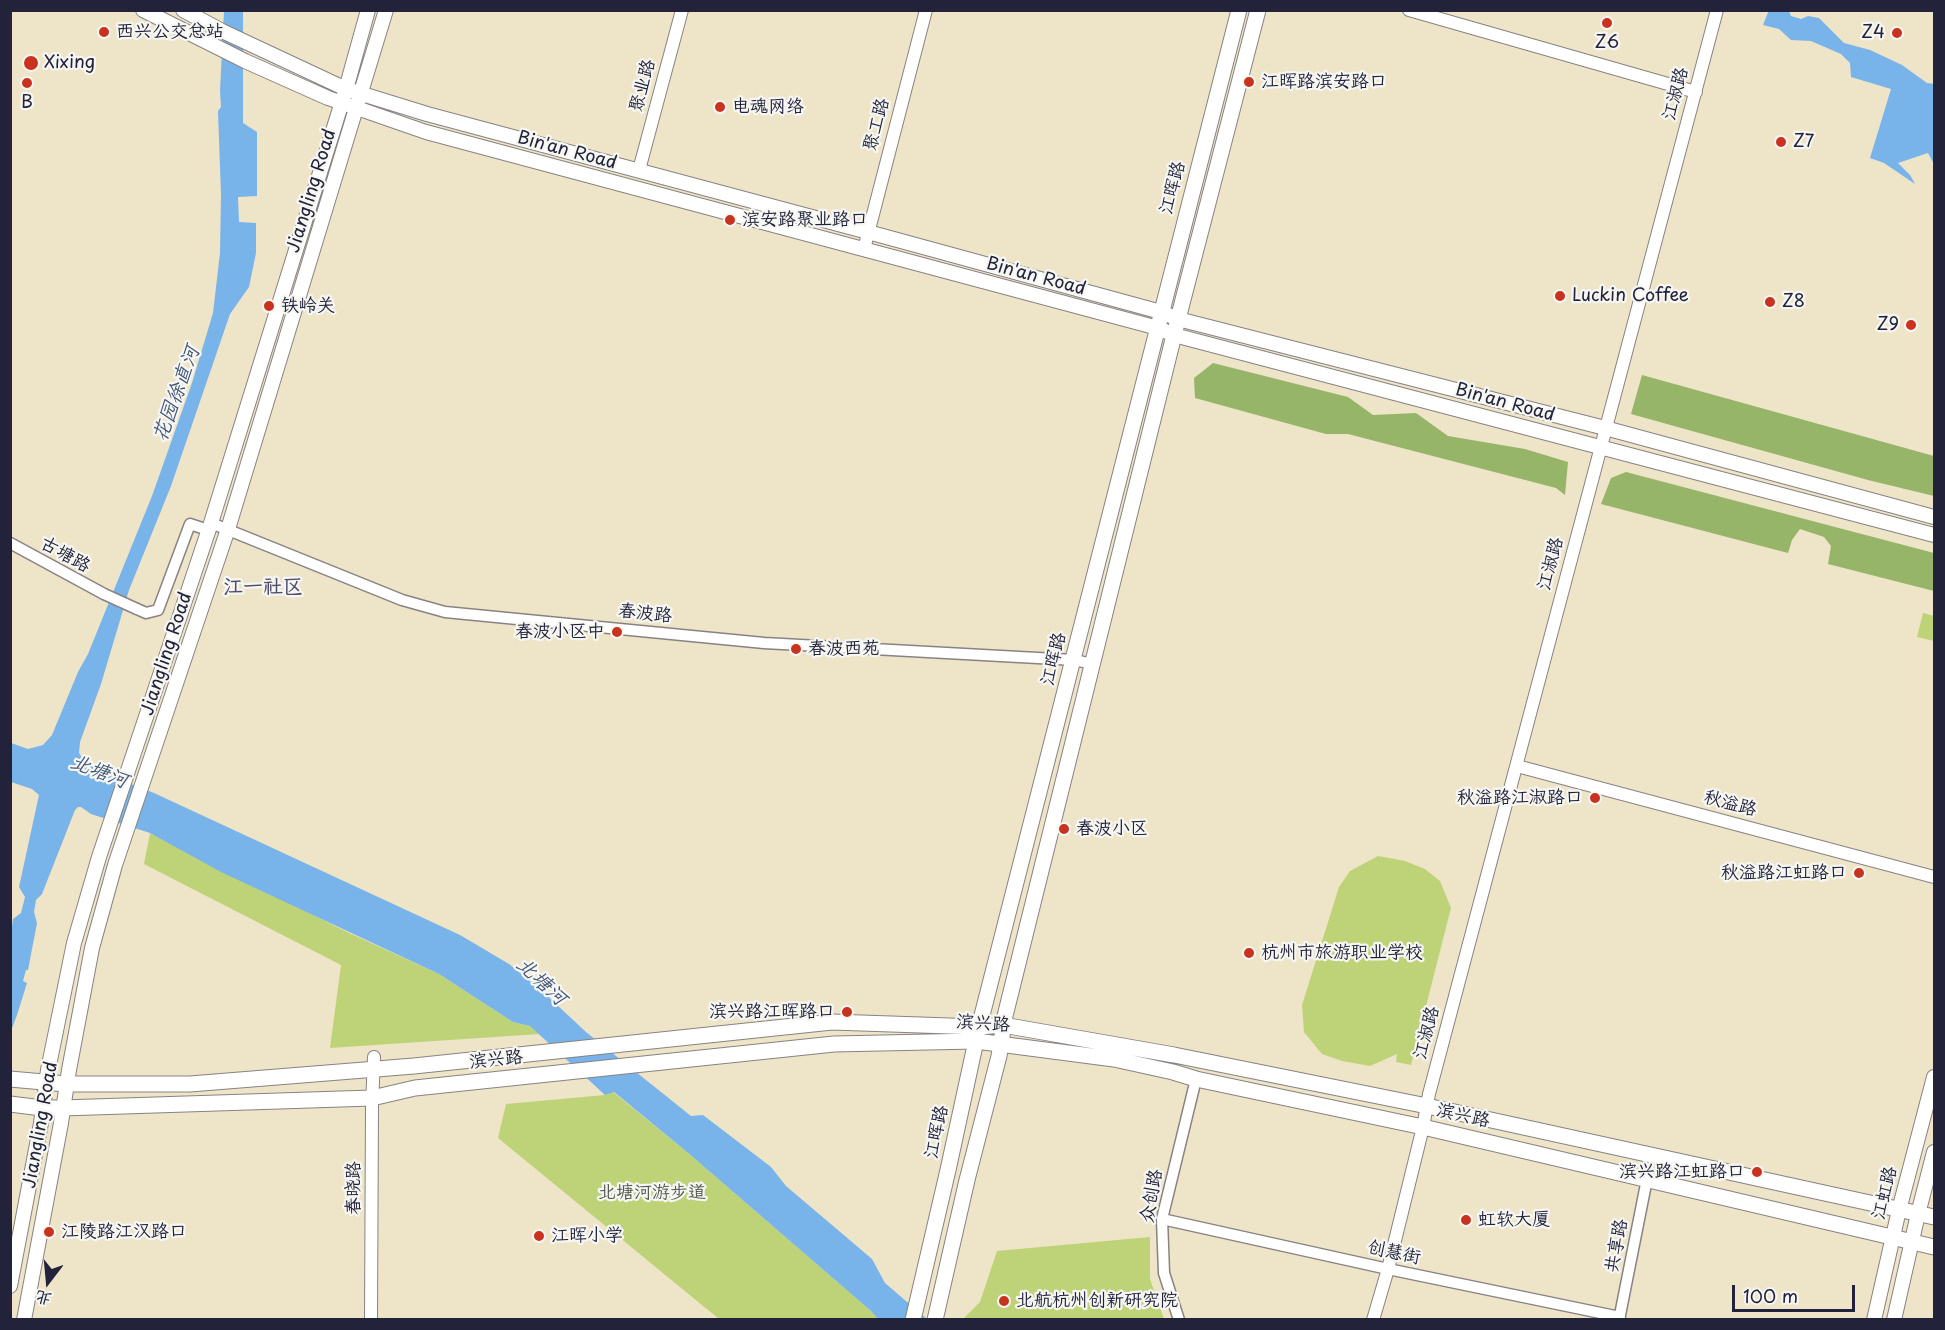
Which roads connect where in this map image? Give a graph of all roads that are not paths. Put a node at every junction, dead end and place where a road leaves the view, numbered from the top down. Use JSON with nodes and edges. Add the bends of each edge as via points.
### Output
{"nodes":[{"id":1,"x":143,"y":10,"type":"edge"},
{"id":2,"x":183,"y":10,"type":"edge"},
{"id":3,"x":369,"y":10,"type":"edge"},
{"id":4,"x":386,"y":10,"type":"edge"},
{"id":5,"x":682,"y":10,"type":"edge"},
{"id":6,"x":926,"y":10,"type":"edge"},
{"id":7,"x":1239,"y":10,"type":"edge"},
{"id":8,"x":1258,"y":10,"type":"edge"},
{"id":9,"x":1409,"y":10,"type":"edge"},
{"id":10,"x":1718,"y":10,"type":"edge"},
{"id":11,"x":346,"y":88,"type":"junction"},
{"id":12,"x":1696,"y":92,"type":"junction"},
{"id":13,"x":342,"y":102,"type":"junction"},
{"id":14,"x":359,"y":102,"type":"junction"},
{"id":15,"x":639,"y":170,"type":"junction"},
{"id":16,"x":868,"y":232,"type":"junction"},
{"id":17,"x":864,"y":249,"type":"junction"},
{"id":18,"x":1161,"y":312,"type":"junction"},
{"id":19,"x":1178,"y":319,"type":"junction"},
{"id":20,"x":1158,"y":328,"type":"junction"},
{"id":21,"x":1174,"y":335,"type":"junction"},
{"id":22,"x":1605,"y":428,"type":"junction"},
{"id":23,"x":1602,"y":447,"type":"junction"},
{"id":24,"x":1935,"y":517,"type":"edge"},
{"id":25,"x":209,"y":526,"type":"junction"},
{"id":26,"x":228,"y":529,"type":"junction"},
{"id":27,"x":1935,"y":535,"type":"edge"},
{"id":28,"x":10,"y":543,"type":"edge"},
{"id":29,"x":1074,"y":660,"type":"junction"},
{"id":30,"x":1093,"y":663,"type":"junction"},
{"id":31,"x":1517,"y":766,"type":"junction"},
{"id":32,"x":1935,"y":877,"type":"edge"},
{"id":33,"x":1003,"y":1025,"type":"junction"},
{"id":34,"x":977,"y":1034,"type":"junction"},
{"id":35,"x":1001,"y":1044,"type":"junction"},
{"id":36,"x":374,"y":1063,"type":"junction"},
{"id":37,"x":1935,"y":1077,"type":"edge"},
{"id":38,"x":10,"y":1079,"type":"edge"},
{"id":39,"x":1196,"y":1079,"type":"junction"},
{"id":40,"x":46,"y":1082,"type":"junction"},
{"id":41,"x":66,"y":1084,"type":"junction"},
{"id":42,"x":372,"y":1098,"type":"junction"},
{"id":43,"x":10,"y":1104,"type":"edge"},
{"id":44,"x":1427,"y":1106,"type":"junction"},
{"id":45,"x":42,"y":1108,"type":"junction"},
{"id":46,"x":62,"y":1108,"type":"junction"},
{"id":47,"x":1423,"y":1127,"type":"junction"},
{"id":48,"x":1935,"y":1152,"type":"edge"},
{"id":49,"x":1647,"y":1179,"type":"junction"},
{"id":50,"x":1899,"y":1210,"type":"junction"},
{"id":51,"x":1918,"y":1214,"type":"junction"},
{"id":52,"x":1935,"y":1217,"type":"edge"},
{"id":53,"x":1162,"y":1219,"type":"junction"},
{"id":54,"x":1893,"y":1238,"type":"junction"},
{"id":55,"x":1912,"y":1242,"type":"junction"},
{"id":56,"x":1935,"y":1247,"type":"edge"},
{"id":57,"x":1388,"y":1269,"type":"junction"},
{"id":58,"x":10,"y":1286,"type":"edge"},
{"id":59,"x":1620,"y":1318,"type":"edge"},
{"id":60,"x":24,"y":1320,"type":"edge"},
{"id":61,"x":371,"y":1320,"type":"edge"},
{"id":62,"x":913,"y":1320,"type":"edge"},
{"id":63,"x":934,"y":1320,"type":"edge"},
{"id":64,"x":1179,"y":1320,"type":"edge"},
{"id":65,"x":1373,"y":1320,"type":"edge"},
{"id":66,"x":1874,"y":1320,"type":"edge"},
{"id":67,"x":1894,"y":1320,"type":"edge"}],
"edges":[{"from":1,"to":13,"type":"main road","name":"Bin'an Road","via":[[245,61]]},
{"from":2,"to":11,"type":"main road","name":"Bin'an Road"},
{"from":3,"to":11,"type":"main road","name":"Jiangling Road"},
{"from":4,"to":14,"type":"main road","name":"Jiangling Road"},
{"from":5,"to":15,"type":"street","name":"聚业路"},
{"from":6,"to":16,"type":"street","name":"聚工路"},
{"from":7,"to":18,"type":"main road","name":"江晖路"},
{"from":8,"to":19,"type":"main road","name":"江晖路"},
{"from":9,"to":12,"type":"street"},
{"from":10,"to":12,"type":"street","name":"江淑路"},
{"from":11,"to":13,"type":"main road","name":"Jiangling Road"},
{"from":11,"to":14,"type":"main road","name":"Bin'an Road"},
{"from":12,"to":22,"type":"street","name":"江淑路"},
{"from":13,"to":14,"type":"main road","name":"Bin'an Road"},
{"from":13,"to":25,"type":"main road","name":"Jiangling Road"},
{"from":14,"to":15,"type":"main road","name":"Bin'an Road"},
{"from":14,"to":17,"type":"main road","name":"Bin'an Road","via":[[426,132]]},
{"from":14,"to":26,"type":"main road","name":"Jiangling Road"},
{"from":15,"to":16,"type":"main road","name":"Bin'an Road"},
{"from":16,"to":17,"type":"street","name":"聚工路"},
{"from":16,"to":18,"type":"main road","name":"Bin'an Road"},
{"from":17,"to":20,"type":"main road","name":"Bin'an Road"},
{"from":18,"to":19,"type":"main road","name":"Bin'an Road"},
{"from":18,"to":20,"type":"main road","name":"江晖路"},
{"from":19,"to":21,"type":"main road","name":"江晖路"},
{"from":19,"to":22,"type":"main road","name":"Bin'an Road"},
{"from":20,"to":21,"type":"main road","name":"Bin'an Road"},
{"from":20,"to":29,"type":"main road","name":"江晖路"},
{"from":21,"to":23,"type":"main road","name":"Bin'an Road"},
{"from":21,"to":30,"type":"main road","name":"江晖路"},
{"from":22,"to":23,"type":"street","name":"江淑路"},
{"from":22,"to":24,"type":"main road","name":"Bin'an Road"},
{"from":23,"to":27,"type":"main road","name":"Bin'an Road"},
{"from":23,"to":31,"type":"street","name":"江淑路"},
{"from":25,"to":26,"type":"street","name":"春波路"},
{"from":25,"to":28,"type":"street","name":"古塘路","bridge":true,"via":[[190,524],[158,610],[146,613]]},
{"from":25,"to":40,"type":"main road","name":"Jiangling Road","via":[[74,942]]},
{"from":26,"to":29,"type":"street","name":"春波路","via":[[402,600],[445,612],[764,643]]},
{"from":26,"to":41,"type":"main road","name":"Jiangling Road","via":[[115,865],[92,948]]},
{"from":29,"to":30,"type":"street","name":"春波路"},
{"from":29,"to":34,"type":"main road","name":"江晖路"},
{"from":30,"to":33,"type":"main road","name":"江晖路"},
{"from":31,"to":32,"type":"street","name":"秋溢路"},
{"from":31,"to":44,"type":"street","name":"江淑路"},
{"from":33,"to":34,"type":"main road","name":"滨兴路"},
{"from":33,"to":35,"type":"main road","name":"江晖路"},
{"from":33,"to":44,"type":"main road","name":"滨兴路"},
{"from":34,"to":35,"type":"main road","name":"滨兴路"},
{"from":34,"to":36,"type":"main road","name":"滨兴路","via":[[832,1022],[414,1066]]},
{"from":34,"to":42,"type":"main road","name":"滨兴路","via":[[834,1044],[415,1088]]},
{"from":34,"to":62,"type":"main road","name":"江晖路"},
{"from":35,"to":39,"type":"main road","name":"滨兴路","via":[[1114,1059]]},
{"from":35,"to":63,"type":"main road","name":"江晖路"},
{"from":36,"to":41,"type":"main road","name":"滨兴路","via":[[190,1084]]},
{"from":36,"to":42,"type":"street","name":"春晓路"},
{"from":37,"to":50,"type":"main road","name":"江虹路"},
{"from":38,"to":40,"type":"main road","name":"滨兴路"},
{"from":39,"to":47,"type":"main road","name":"滨兴路"},
{"from":39,"to":53,"type":"street","name":"众创路"},
{"from":40,"to":41,"type":"main road","name":"滨兴路"},
{"from":40,"to":45,"type":"main road","name":"Jiangling Road"},
{"from":41,"to":46,"type":"main road","name":"Jiangling Road"},
{"from":42,"to":46,"type":"main road","name":"滨兴路"},
{"from":42,"to":61,"type":"street","name":"春晓路"},
{"from":43,"to":45,"type":"main road","name":"滨兴路"},
{"from":44,"to":47,"type":"street","name":"江淑路"},
{"from":44,"to":50,"type":"main road","name":"滨兴路"},
{"from":45,"to":46,"type":"main road","name":"滨兴路"},
{"from":45,"to":58,"type":"main road","name":"Jiangling Road"},
{"from":46,"to":60,"type":"main road","name":"Jiangling Road"},
{"from":47,"to":49,"type":"main road","name":"滨兴路"},
{"from":47,"to":57,"type":"street","name":"江淑路"},
{"from":48,"to":51,"type":"main road","name":"江虹路"},
{"from":49,"to":54,"type":"main road","name":"滨兴路"},
{"from":49,"to":59,"type":"street","name":"共享路"},
{"from":50,"to":51,"type":"main road","name":"滨兴路"},
{"from":50,"to":54,"type":"main road","name":"江虹路"},
{"from":51,"to":52,"type":"main road","name":"滨兴路"},
{"from":51,"to":55,"type":"main road","name":"江虹路"},
{"from":53,"to":57,"type":"street","name":"创慧街"},
{"from":53,"to":64,"type":"street","name":"众创路","via":[[1164,1273]]},
{"from":54,"to":55,"type":"main road","name":"滨兴路"},
{"from":54,"to":66,"type":"main road","name":"江虹路"},
{"from":55,"to":56,"type":"main road","name":"滨兴路"},
{"from":55,"to":67,"type":"main road","name":"江虹路"},
{"from":57,"to":59,"type":"street","name":"创慧街"},
{"from":57,"to":65,"type":"street","name":"江淑路"}]}
